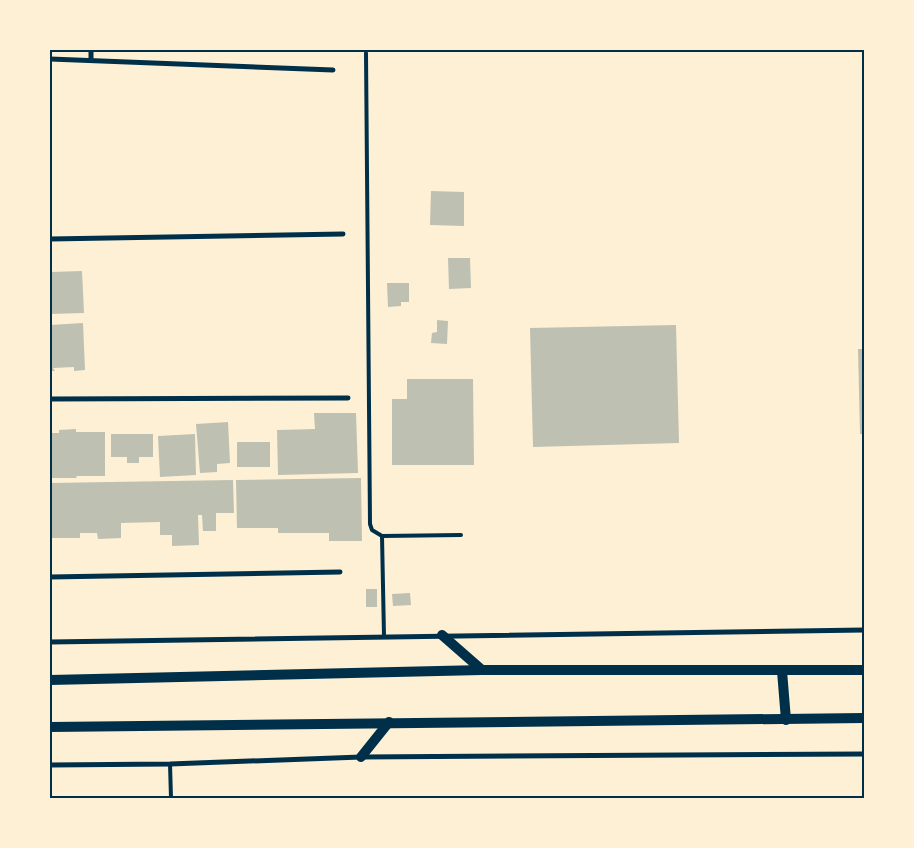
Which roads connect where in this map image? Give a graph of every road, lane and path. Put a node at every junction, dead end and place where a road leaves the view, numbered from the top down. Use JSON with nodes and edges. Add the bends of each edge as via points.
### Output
{"nodes":[{"id":1,"x":91,"y":50,"type":"edge"},
{"id":2,"x":366,"y":53,"type":"dead end"},
{"id":3,"x":50,"y":60,"type":"edge"},
{"id":4,"x":91,"y":60,"type":"junction"},
{"id":5,"x":332,"y":70,"type":"dead end"},
{"id":6,"x":342,"y":234,"type":"dead end"},
{"id":7,"x":50,"y":239,"type":"edge"},
{"id":8,"x":348,"y":398,"type":"dead end"},
{"id":9,"x":50,"y":399,"type":"edge"},
{"id":10,"x":382,"y":536,"type":"junction"},
{"id":11,"x":461,"y":536,"type":"dead end"},
{"id":12,"x":340,"y":572,"type":"dead end"},
{"id":13,"x":50,"y":577,"type":"edge"},
{"id":14,"x":864,"y":630,"type":"edge"},
{"id":15,"x":384,"y":636,"type":"junction"},
{"id":16,"x":442,"y":636,"type":"junction"},
{"id":17,"x":50,"y":642,"type":"edge"},
{"id":18,"x":482,"y":670,"type":"junction"},
{"id":19,"x":864,"y":670,"type":"edge"},
{"id":20,"x":782,"y":671,"type":"junction"},
{"id":21,"x":50,"y":680,"type":"edge"},
{"id":22,"x":864,"y":718,"type":"edge"},
{"id":23,"x":786,"y":720,"type":"junction"},
{"id":24,"x":390,"y":722,"type":"junction"},
{"id":25,"x":50,"y":727,"type":"edge"},
{"id":26,"x":864,"y":754,"type":"edge"},
{"id":27,"x":361,"y":758,"type":"junction"},
{"id":28,"x":170,"y":764,"type":"junction"},
{"id":29,"x":50,"y":765,"type":"edge"},
{"id":30,"x":170,"y":798,"type":"edge"}],
"edges":[{"from":1,"to":4,"type":"street"},
{"from":2,"to":10,"type":"lane","via":[[370,524],[372,530]]},
{"from":3,"to":4,"type":"street"},
{"from":4,"to":5,"type":"street"},
{"from":6,"to":7,"type":"street"},
{"from":8,"to":9,"type":"street"},
{"from":10,"to":11,"type":"lane"},
{"from":10,"to":15,"type":"lane"},
{"from":12,"to":13,"type":"street"},
{"from":14,"to":16,"type":"street"},
{"from":15,"to":16,"type":"street"},
{"from":15,"to":17,"type":"street"},
{"from":16,"to":18,"type":"main road"},
{"from":18,"to":20,"type":"main road"},
{"from":18,"to":21,"type":"main road"},
{"from":19,"to":20,"type":"main road"},
{"from":20,"to":23,"type":"main road"},
{"from":22,"to":23,"type":"main road"},
{"from":23,"to":24,"type":"main road"},
{"from":24,"to":25,"type":"main road"},
{"from":24,"to":27,"type":"main road"},
{"from":26,"to":27,"type":"street"},
{"from":27,"to":28,"type":"street"},
{"from":28,"to":29,"type":"street"},
{"from":28,"to":30,"type":"lane"}]}
